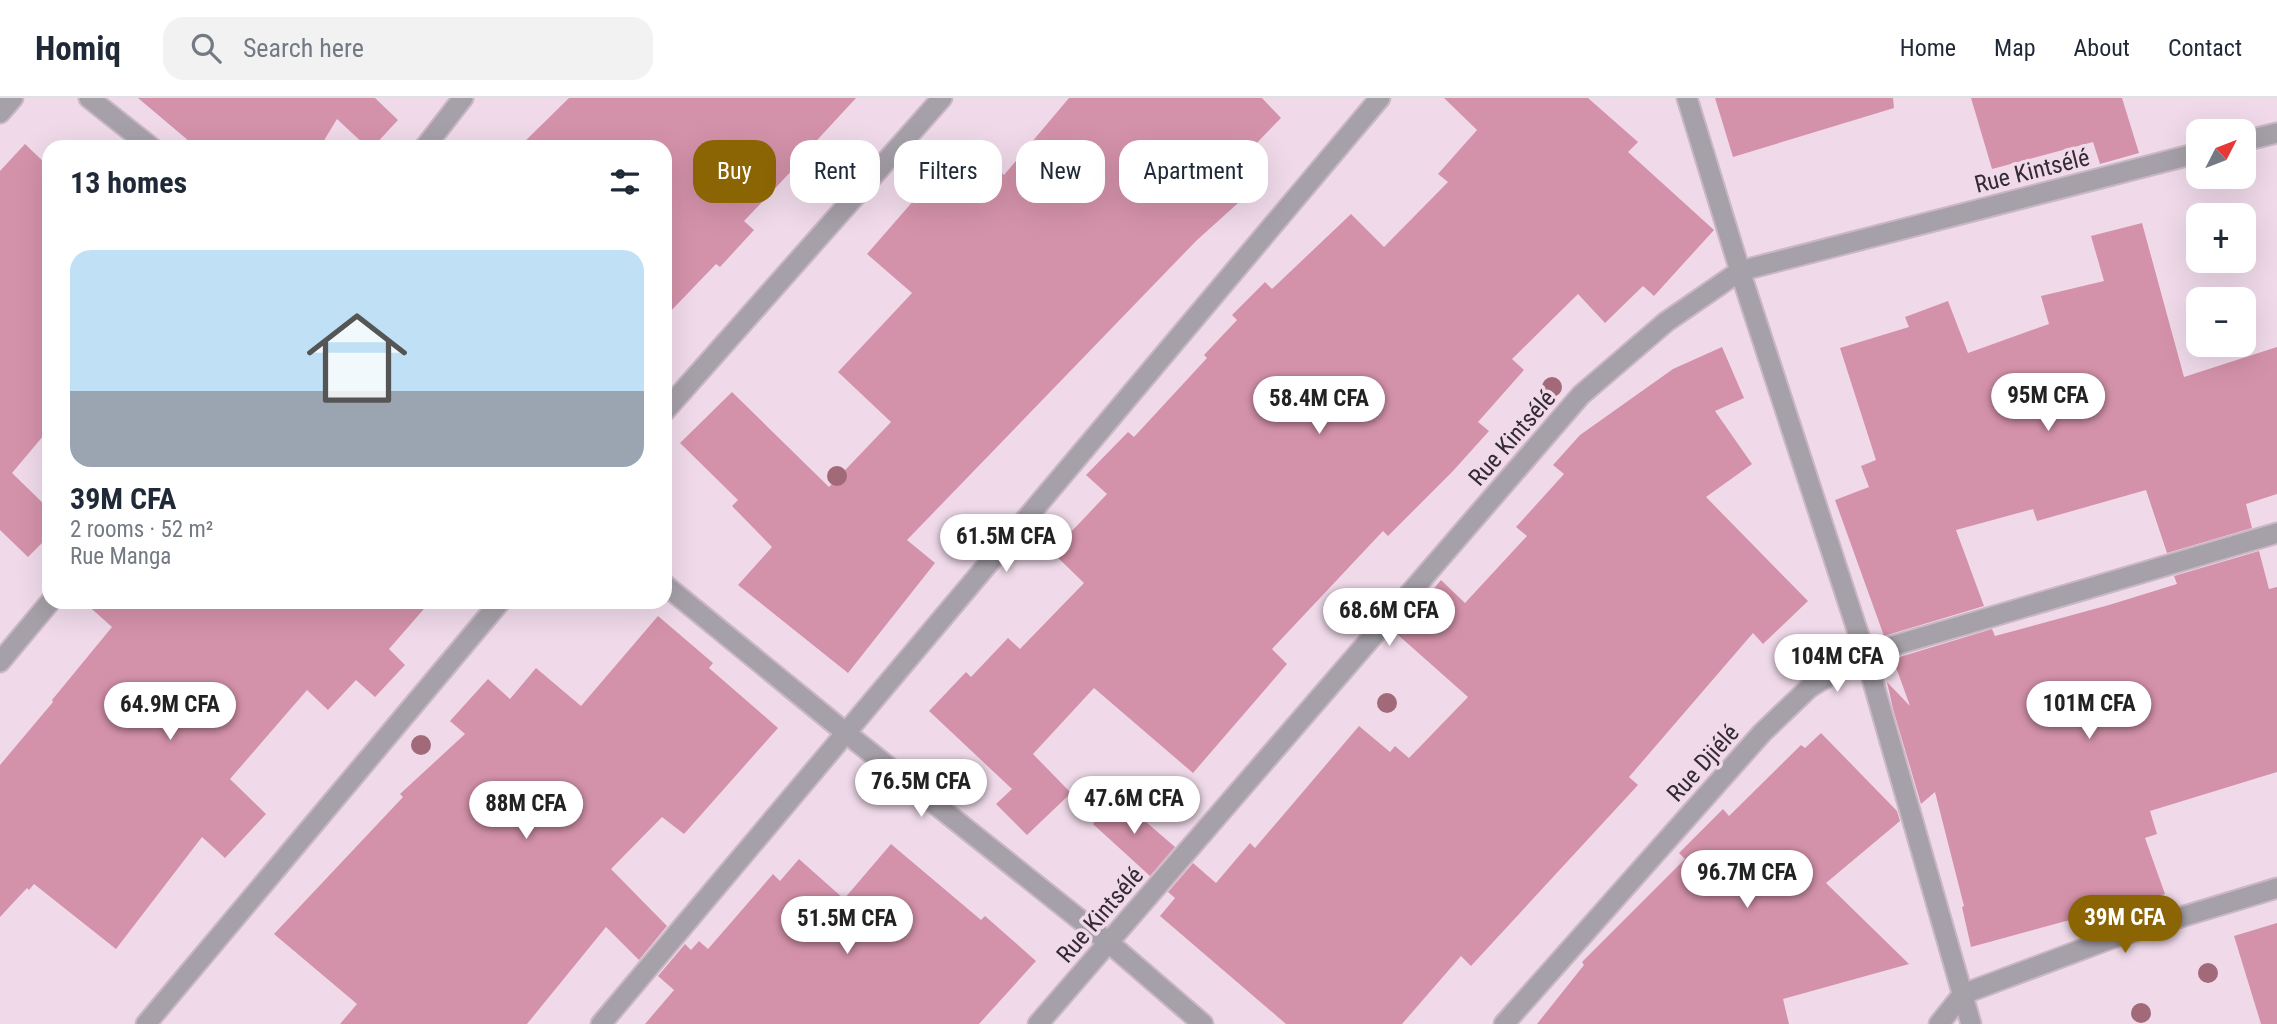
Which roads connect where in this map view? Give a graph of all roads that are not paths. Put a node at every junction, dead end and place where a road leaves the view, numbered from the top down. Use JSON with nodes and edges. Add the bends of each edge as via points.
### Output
{"nodes":[{"id":1,"x":13,"y":98,"type":"edge"},
{"id":2,"x":89,"y":98,"type":"edge"},
{"id":3,"x":463,"y":98,"type":"edge"},
{"id":4,"x":942,"y":98,"type":"edge"},
{"id":5,"x":1380,"y":98,"type":"edge"},
{"id":6,"x":1687,"y":98,"type":"edge"},
{"id":7,"x":0,"y":113,"type":"edge"},
{"id":8,"x":2277,"y":133,"type":"edge"},
{"id":9,"x":2256,"y":138,"type":"edge"},
{"id":10,"x":141,"y":140,"type":"edge"},
{"id":11,"x":430,"y":140,"type":"edge"},
{"id":12,"x":2186,"y":156,"type":"edge"},
{"id":13,"x":1741,"y":271,"type":"junction"},
{"id":14,"x":672,"y":403,"type":"edge"},
{"id":15,"x":2277,"y":533,"type":"edge"},
{"id":16,"x":672,"y":591,"type":"edge"},
{"id":17,"x":45,"y":609,"type":"edge"},
{"id":18,"x":494,"y":609,"type":"edge"},
{"id":19,"x":1865,"y":654,"type":"junction"},
{"id":20,"x":0,"y":662,"type":"edge"},
{"id":21,"x":846,"y":733,"type":"junction"},
{"id":22,"x":2277,"y":888,"type":"edge"},
{"id":23,"x":1108,"y":943,"type":"junction"},
{"id":24,"x":1963,"y":994,"type":"junction"},
{"id":25,"x":146,"y":1024,"type":"edge"},
{"id":26,"x":601,"y":1024,"type":"edge"},
{"id":27,"x":1038,"y":1024,"type":"edge"},
{"id":28,"x":1203,"y":1024,"type":"edge"},
{"id":29,"x":1504,"y":1024,"type":"edge"},
{"id":30,"x":1939,"y":1024,"type":"edge"},
{"id":31,"x":1971,"y":1024,"type":"edge"}],
"edges":[{"from":1,"to":7,"type":"street"},
{"from":2,"to":10,"type":"street"},
{"from":3,"to":11,"type":"street"},
{"from":4,"to":14,"type":"street"},
{"from":5,"to":21,"type":"street"},
{"from":6,"to":13,"type":"street"},
{"from":8,"to":9,"type":"street"},
{"from":12,"to":13,"type":"street","name":"Rue Kintsélé"},
{"from":13,"to":19,"type":"street"},
{"from":13,"to":23,"type":"street","name":"Rue Kintsélé","via":[[1665,322],[1581,395]]},
{"from":15,"to":19,"type":"street","name":"Rue Djiélé"},
{"from":16,"to":21,"type":"street"},
{"from":17,"to":20,"type":"street"},
{"from":18,"to":25,"type":"street"},
{"from":19,"to":24,"type":"street"},
{"from":19,"to":29,"type":"street","name":"Rue Djiélé","via":[[1809,688],[1762,733]]},
{"from":21,"to":23,"type":"street"},
{"from":21,"to":26,"type":"street"},
{"from":22,"to":24,"type":"street","via":[[2118,936]]},
{"from":23,"to":27,"type":"street","name":"Rue Kintsélé"},
{"from":23,"to":28,"type":"street"},
{"from":24,"to":30,"type":"street"},
{"from":24,"to":31,"type":"street"}]}
